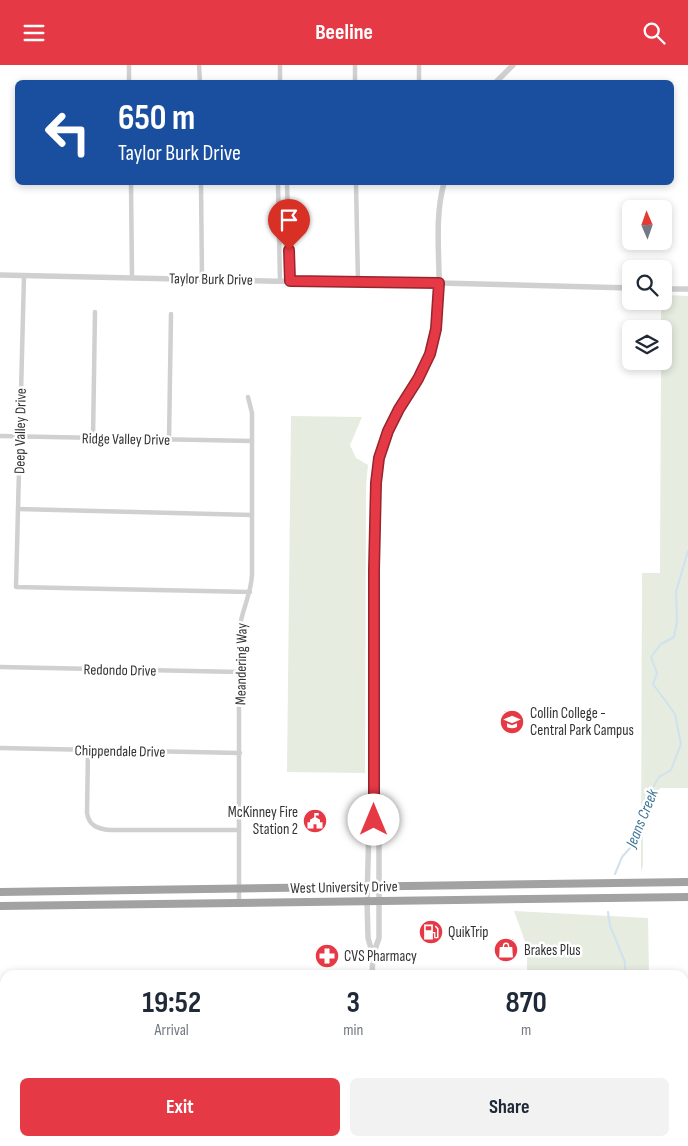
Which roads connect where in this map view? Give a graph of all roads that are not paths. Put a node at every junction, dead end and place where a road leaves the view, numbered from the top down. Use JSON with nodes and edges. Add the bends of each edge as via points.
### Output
{"nodes":[{"id":1,"x":129,"y":65,"type":"edge"},
{"id":2,"x":199,"y":65,"type":"edge"},
{"id":3,"x":280,"y":65,"type":"edge"},
{"id":4,"x":355,"y":65,"type":"edge"},
{"id":5,"x":419,"y":65,"type":"edge"},
{"id":6,"x":513,"y":65,"type":"edge"},
{"id":7,"x":129,"y":80,"type":"edge"},
{"id":8,"x":200,"y":80,"type":"edge"},
{"id":9,"x":280,"y":80,"type":"edge"},
{"id":10,"x":355,"y":80,"type":"edge"},
{"id":11,"x":419,"y":80,"type":"edge"},
{"id":12,"x":497,"y":80,"type":"edge"},
{"id":13,"x":131,"y":185,"type":"edge"},
{"id":14,"x":201,"y":185,"type":"edge"},
{"id":15,"x":278,"y":185,"type":"edge"},
{"id":16,"x":287,"y":185,"type":"edge"},
{"id":17,"x":356,"y":185,"type":"edge"},
{"id":18,"x":444,"y":185,"type":"edge"},
{"id":19,"x":0,"y":275,"type":"edge"},
{"id":20,"x":24,"y":276,"type":"junction"},
{"id":21,"x":132,"y":277,"type":"junction"},
{"id":22,"x":202,"y":279,"type":"junction"},
{"id":23,"x":280,"y":281,"type":"junction"},
{"id":24,"x":290,"y":281,"type":"junction"},
{"id":25,"x":358,"y":283,"type":"junction"},
{"id":26,"x":439,"y":283,"type":"junction"},
{"id":27,"x":622,"y":288,"type":"edge"},
{"id":28,"x":672,"y":289,"type":"edge"},
{"id":29,"x":688,"y":289,"type":"edge"},
{"id":30,"x":95,"y":312,"type":"dead end"},
{"id":31,"x":171,"y":314,"type":"dead end"},
{"id":32,"x":248,"y":397,"type":"dead end"},
{"id":33,"x":0,"y":436,"type":"edge"},
{"id":34,"x":20,"y":436,"type":"junction"},
{"id":35,"x":93,"y":438,"type":"junction"},
{"id":36,"x":169,"y":440,"type":"junction"},
{"id":37,"x":252,"y":441,"type":"junction"},
{"id":38,"x":18,"y":509,"type":"junction"},
{"id":39,"x":252,"y":515,"type":"junction"},
{"id":40,"x":250,"y":592,"type":"junction"},
{"id":41,"x":0,"y":667,"type":"edge"},
{"id":42,"x":240,"y":672,"type":"junction"},
{"id":43,"x":0,"y":748,"type":"edge"},
{"id":44,"x":88,"y":750,"type":"junction"},
{"id":45,"x":240,"y":753,"type":"junction"},
{"id":46,"x":374,"y":820,"type":"junction"},
{"id":47,"x":239,"y":830,"type":"junction"},
{"id":48,"x":688,"y":882,"type":"edge"},
{"id":49,"x":368,"y":887,"type":"junction"},
{"id":50,"x":378,"y":887,"type":"junction"},
{"id":51,"x":239,"y":888,"type":"junction"},
{"id":52,"x":0,"y":892,"type":"edge"},
{"id":53,"x":688,"y":897,"type":"edge"},
{"id":54,"x":367,"y":900,"type":"junction"},
{"id":55,"x":379,"y":900,"type":"junction"},
{"id":56,"x":239,"y":903,"type":"junction"},
{"id":57,"x":0,"y":906,"type":"edge"},
{"id":58,"x":373,"y":955,"type":"junction"},
{"id":59,"x":372,"y":970,"type":"edge"}],
"edges":[{"from":1,"to":7,"type":"street"},
{"from":2,"to":8,"type":"street"},
{"from":3,"to":9,"type":"street"},
{"from":4,"to":10,"type":"street"},
{"from":5,"to":11,"type":"street"},
{"from":6,"to":12,"type":"street"},
{"from":13,"to":21,"type":"street"},
{"from":14,"to":22,"type":"street"},
{"from":15,"to":23,"type":"street"},
{"from":16,"to":24,"type":"street"},
{"from":17,"to":25,"type":"street"},
{"from":18,"to":26,"type":"street","via":[[439,214]]},
{"from":19,"to":20,"type":"street","name":"Taylor Burk Drive"},
{"from":20,"to":21,"type":"street","name":"Taylor Burk Drive"},
{"from":20,"to":34,"type":"street","name":"Deep Valley Drive"},
{"from":21,"to":22,"type":"street","name":"Taylor Burk Drive"},
{"from":22,"to":23,"type":"street","name":"Taylor Burk Drive"},
{"from":23,"to":24,"type":"street","name":"Taylor Burk Drive"},
{"from":24,"to":25,"type":"street","name":"Taylor Burk Drive"},
{"from":25,"to":26,"type":"street","name":"Taylor Burk Drive"},
{"from":26,"to":27,"type":"street","name":"Taylor Burk Drive"},
{"from":26,"to":46,"type":"street","via":[[436,329],[430,354],[388,431],[379,458],[374,570]]},
{"from":28,"to":29,"type":"street"},
{"from":30,"to":35,"type":"street"},
{"from":31,"to":36,"type":"street"},
{"from":32,"to":37,"type":"street","name":"Meandering Way","via":[[252,413]]},
{"from":33,"to":34,"type":"street","name":"Ridge Valley Drive"},
{"from":34,"to":35,"type":"street","name":"Ridge Valley Drive"},
{"from":34,"to":38,"type":"street","name":"Deep Valley Drive"},
{"from":35,"to":36,"type":"street","name":"Ridge Valley Drive"},
{"from":36,"to":37,"type":"street","name":"Ridge Valley Drive"},
{"from":37,"to":39,"type":"street","name":"Meandering Way"},
{"from":38,"to":39,"type":"street"},
{"from":38,"to":40,"type":"street","name":"Deep Valley Drive","via":[[16,587]]},
{"from":39,"to":40,"type":"street","name":"Meandering Way"},
{"from":40,"to":42,"type":"street","name":"Meandering Way","via":[[240,627]]},
{"from":41,"to":42,"type":"street","name":"Redondo Drive"},
{"from":42,"to":45,"type":"street","name":"Meandering Way"},
{"from":43,"to":44,"type":"street","name":"Chippendale Drive"},
{"from":44,"to":45,"type":"street","name":"Chippendale Drive"},
{"from":44,"to":47,"type":"street","via":[[87,813],[94,826],[110,830]]},
{"from":45,"to":47,"type":"street","name":"Meandering Way"},
{"from":46,"to":49,"type":"street","via":[[369,825]]},
{"from":46,"to":50,"type":"street","via":[[379,826]]},
{"from":47,"to":51,"type":"street","name":"Meandering Way"},
{"from":48,"to":50,"type":"highway","name":"West University Drive"},
{"from":49,"to":50,"type":"highway","name":"West University Drive"},
{"from":49,"to":51,"type":"highway","name":"West University Drive"},
{"from":49,"to":54,"type":"street"},
{"from":50,"to":55,"type":"street"},
{"from":51,"to":52,"type":"highway","name":"West University Drive"},
{"from":51,"to":56,"type":"street","name":"Meandering Way"},
{"from":53,"to":55,"type":"highway","name":"West University Drive"},
{"from":54,"to":55,"type":"highway","name":"West University Drive"},
{"from":54,"to":56,"type":"highway","name":"West University Drive"},
{"from":54,"to":58,"type":"street","via":[[368,938]]},
{"from":55,"to":58,"type":"street","via":[[379,938]]},
{"from":56,"to":57,"type":"highway","name":"West University Drive"},
{"from":58,"to":59,"type":"street"}]}
